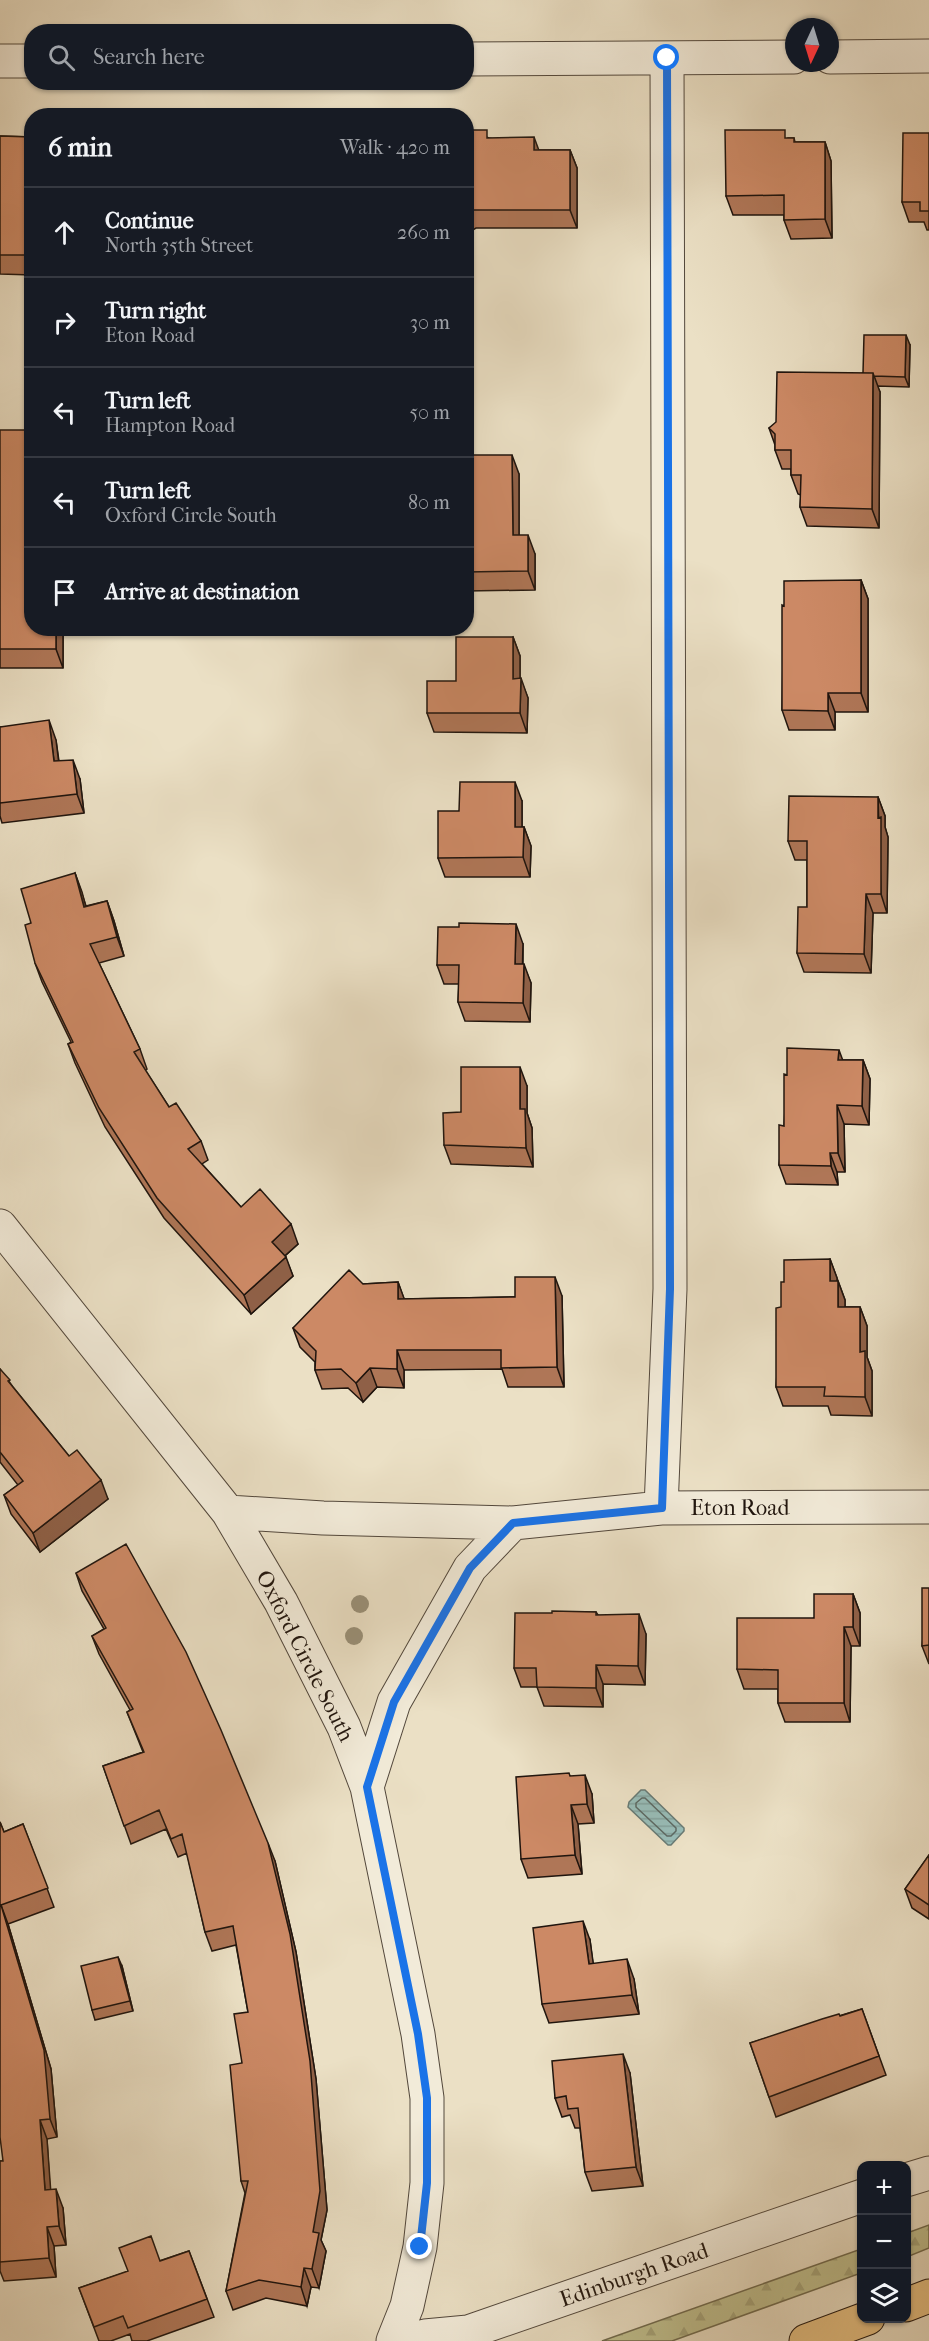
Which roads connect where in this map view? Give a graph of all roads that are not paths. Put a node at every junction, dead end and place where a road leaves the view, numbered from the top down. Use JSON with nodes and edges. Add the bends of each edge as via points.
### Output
{"nodes":[{"id":1,"x":929,"y":56,"type":"edge"},
{"id":2,"x":785,"y":57,"type":"edge"},
{"id":3,"x":839,"y":57,"type":"edge"},
{"id":4,"x":667,"y":58,"type":"junction"},
{"id":5,"x":474,"y":59,"type":"edge"},
{"id":6,"x":0,"y":61,"type":"edge"},
{"id":7,"x":24,"y":61,"type":"edge"},
{"id":8,"x":0,"y":1226,"type":"edge"},
{"id":9,"x":929,"y":1507,"type":"edge"},
{"id":10,"x":662,"y":1508,"type":"junction"},
{"id":11,"x":228,"y":1512,"type":"junction"},
{"id":12,"x":513,"y":1523,"type":"junction"},
{"id":13,"x":367,"y":1787,"type":"junction"},
{"id":14,"x":929,"y":2173,"type":"edge"},
{"id":15,"x":911,"y":2178,"type":"edge"},
{"id":16,"x":857,"y":2197,"type":"edge"},
{"id":17,"x":929,"y":2296,"type":"edge"},
{"id":18,"x":911,"y":2303,"type":"edge"},
{"id":19,"x":857,"y":2323,"type":"edge"},
{"id":20,"x":393,"y":2341,"type":"edge"},
{"id":21,"x":403,"y":2341,"type":"edge"},
{"id":22,"x":806,"y":2341,"type":"edge"}],
"edges":[{"from":1,"to":3,"type":"street"},
{"from":2,"to":4,"type":"street"},
{"from":4,"to":5,"type":"street"},
{"from":4,"to":10,"type":"street","via":[[670,1289]]},
{"from":6,"to":7,"type":"street"},
{"from":8,"to":11,"type":"street","name":"Oxford Circle South"},
{"from":9,"to":10,"type":"street","name":"Eton Road"},
{"from":10,"to":12,"type":"street","name":"Eton Road"},
{"from":11,"to":12,"type":"street","name":"Eton Road"},
{"from":11,"to":13,"type":"street","name":"Oxford Circle South","via":[[281,1602],[323,1685]]},
{"from":12,"to":13,"type":"street","via":[[470,1568],[394,1702]]},
{"from":13,"to":20,"type":"street","name":"Oxford Circle South","via":[[418,2034],[427,2098],[427,2183],[420,2247],[407,2306]]},
{"from":14,"to":15,"type":"street"},
{"from":16,"to":21,"type":"street","name":"Edinburgh Road","via":[[468,2332]]},
{"from":17,"to":18,"type":"highway"},
{"from":19,"to":22,"type":"highway"}]}
